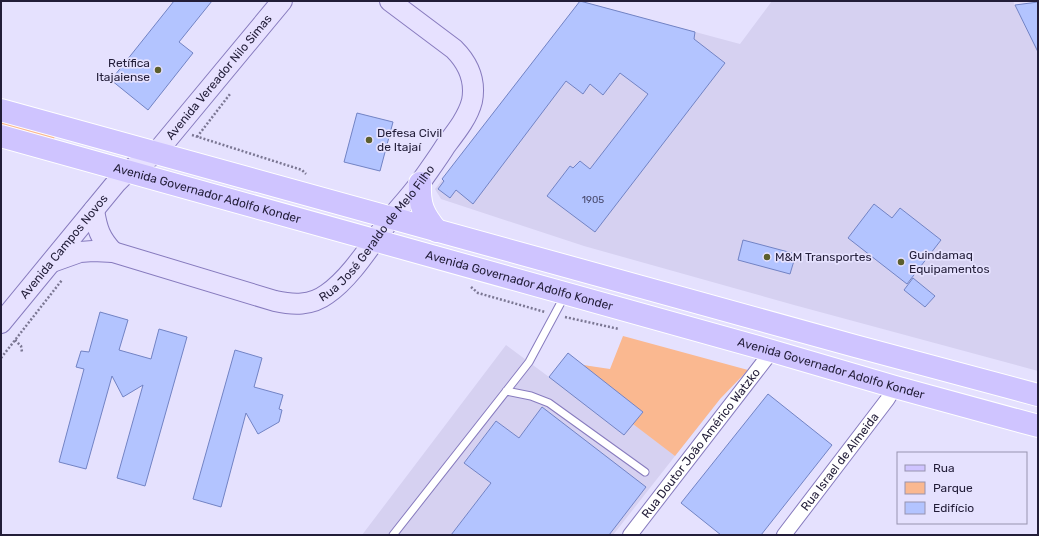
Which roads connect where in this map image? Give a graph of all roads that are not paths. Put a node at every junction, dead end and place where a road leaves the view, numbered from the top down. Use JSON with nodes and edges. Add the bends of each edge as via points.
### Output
{"nodes":[{"id":1,"x":282,"y":1,"type":"edge"},
{"id":2,"x":390,"y":1,"type":"edge"},
{"id":3,"x":1,"y":110,"type":"edge"},
{"id":4,"x":1,"y":136,"type":"edge"},
{"id":5,"x":156,"y":153,"type":"junction"},
{"id":6,"x":128,"y":171,"type":"junction"},
{"id":7,"x":420,"y":183,"type":"junction"},
{"id":8,"x":94,"y":210,"type":"junction"},
{"id":9,"x":391,"y":218,"type":"junction"},
{"id":10,"x":437,"y":231,"type":"junction"},
{"id":11,"x":374,"y":240,"type":"junction"},
{"id":12,"x":113,"y":252,"type":"junction"},
{"id":13,"x":57,"y":270,"type":"junction"},
{"id":14,"x":566,"y":293,"type":"junction"},
{"id":15,"x":1,"y":322,"type":"edge"},
{"id":16,"x":772,"y":351,"type":"junction"},
{"id":17,"x":895,"y":387,"type":"junction"},
{"id":18,"x":506,"y":391,"type":"junction"},
{"id":19,"x":1038,"y":395,"type":"edge"},
{"id":20,"x":1038,"y":426,"type":"edge"},
{"id":21,"x":645,"y":472,"type":"dead end"},
{"id":22,"x":393,"y":535,"type":"edge"},
{"id":23,"x":630,"y":535,"type":"edge"},
{"id":24,"x":784,"y":535,"type":"edge"}],
"edges":[{"from":1,"to":5,"type":"main road","name":"Avenida Vereador Nilo Simas"},
{"from":2,"to":7,"type":"main road","name":"Rua José Geraldo de Melo Filho","via":[[454,49],[466,63],[472,80],[472,101],[468,111]]},
{"from":3,"to":5,"type":"main road","name":"Avenida Governador Adolfo Konder"},
{"from":4,"to":6,"type":"main road","name":"Avenida Governador Adolfo Konder"},
{"from":5,"to":6,"type":"main road","name":"Avenida Vereador Nilo Simas"},
{"from":5,"to":9,"type":"main road","name":"Avenida Governador Adolfo Konder"},
{"from":6,"to":8,"type":"main road","name":"Avenida Campos Novos"},
{"from":6,"to":11,"type":"main road","name":"Avenida Governador Adolfo Konder"},
{"from":7,"to":9,"type":"main road","name":"Rua José Geraldo de Melo Filho"},
{"from":7,"to":10,"type":"main road","via":[[421,207]]},
{"from":8,"to":12,"type":"main road","via":[[97,229]]},
{"from":8,"to":13,"type":"main road","name":"Avenida Campos Novos"},
{"from":9,"to":10,"type":"main road","name":"Avenida Governador Adolfo Konder"},
{"from":9,"to":11,"type":"main road","name":"Rua José Geraldo de Melo Filho"},
{"from":10,"to":19,"type":"main road","name":"Avenida Governador Adolfo Konder"},
{"from":11,"to":12,"type":"main road","name":"Rua José Geraldo de Melo Filho","via":[[342,281],[327,295],[311,302],[293,304],[275,301]]},
{"from":11,"to":14,"type":"main road","name":"Avenida Governador Adolfo Konder"},
{"from":12,"to":13,"type":"main road","name":"Rua José Geraldo de Melo Filho","via":[[80,252]]},
{"from":13,"to":15,"type":"main road","name":"Avenida Campos Novos","via":[[23,294]]},
{"from":14,"to":16,"type":"main road","name":"Avenida Governador Adolfo Konder"},
{"from":14,"to":18,"type":"lane","via":[[529,362]]},
{"from":16,"to":17,"type":"main road","name":"Avenida Governador Adolfo Konder"},
{"from":16,"to":23,"type":"street","name":"Rua Doutor João Américo Watzko"},
{"from":17,"to":20,"type":"main road","name":"Avenida Governador Adolfo Konder"},
{"from":17,"to":24,"type":"street","name":"Rua Israel de Almeida"},
{"from":18,"to":21,"type":"lane","via":[[549,403]]},
{"from":18,"to":22,"type":"lane"}]}
